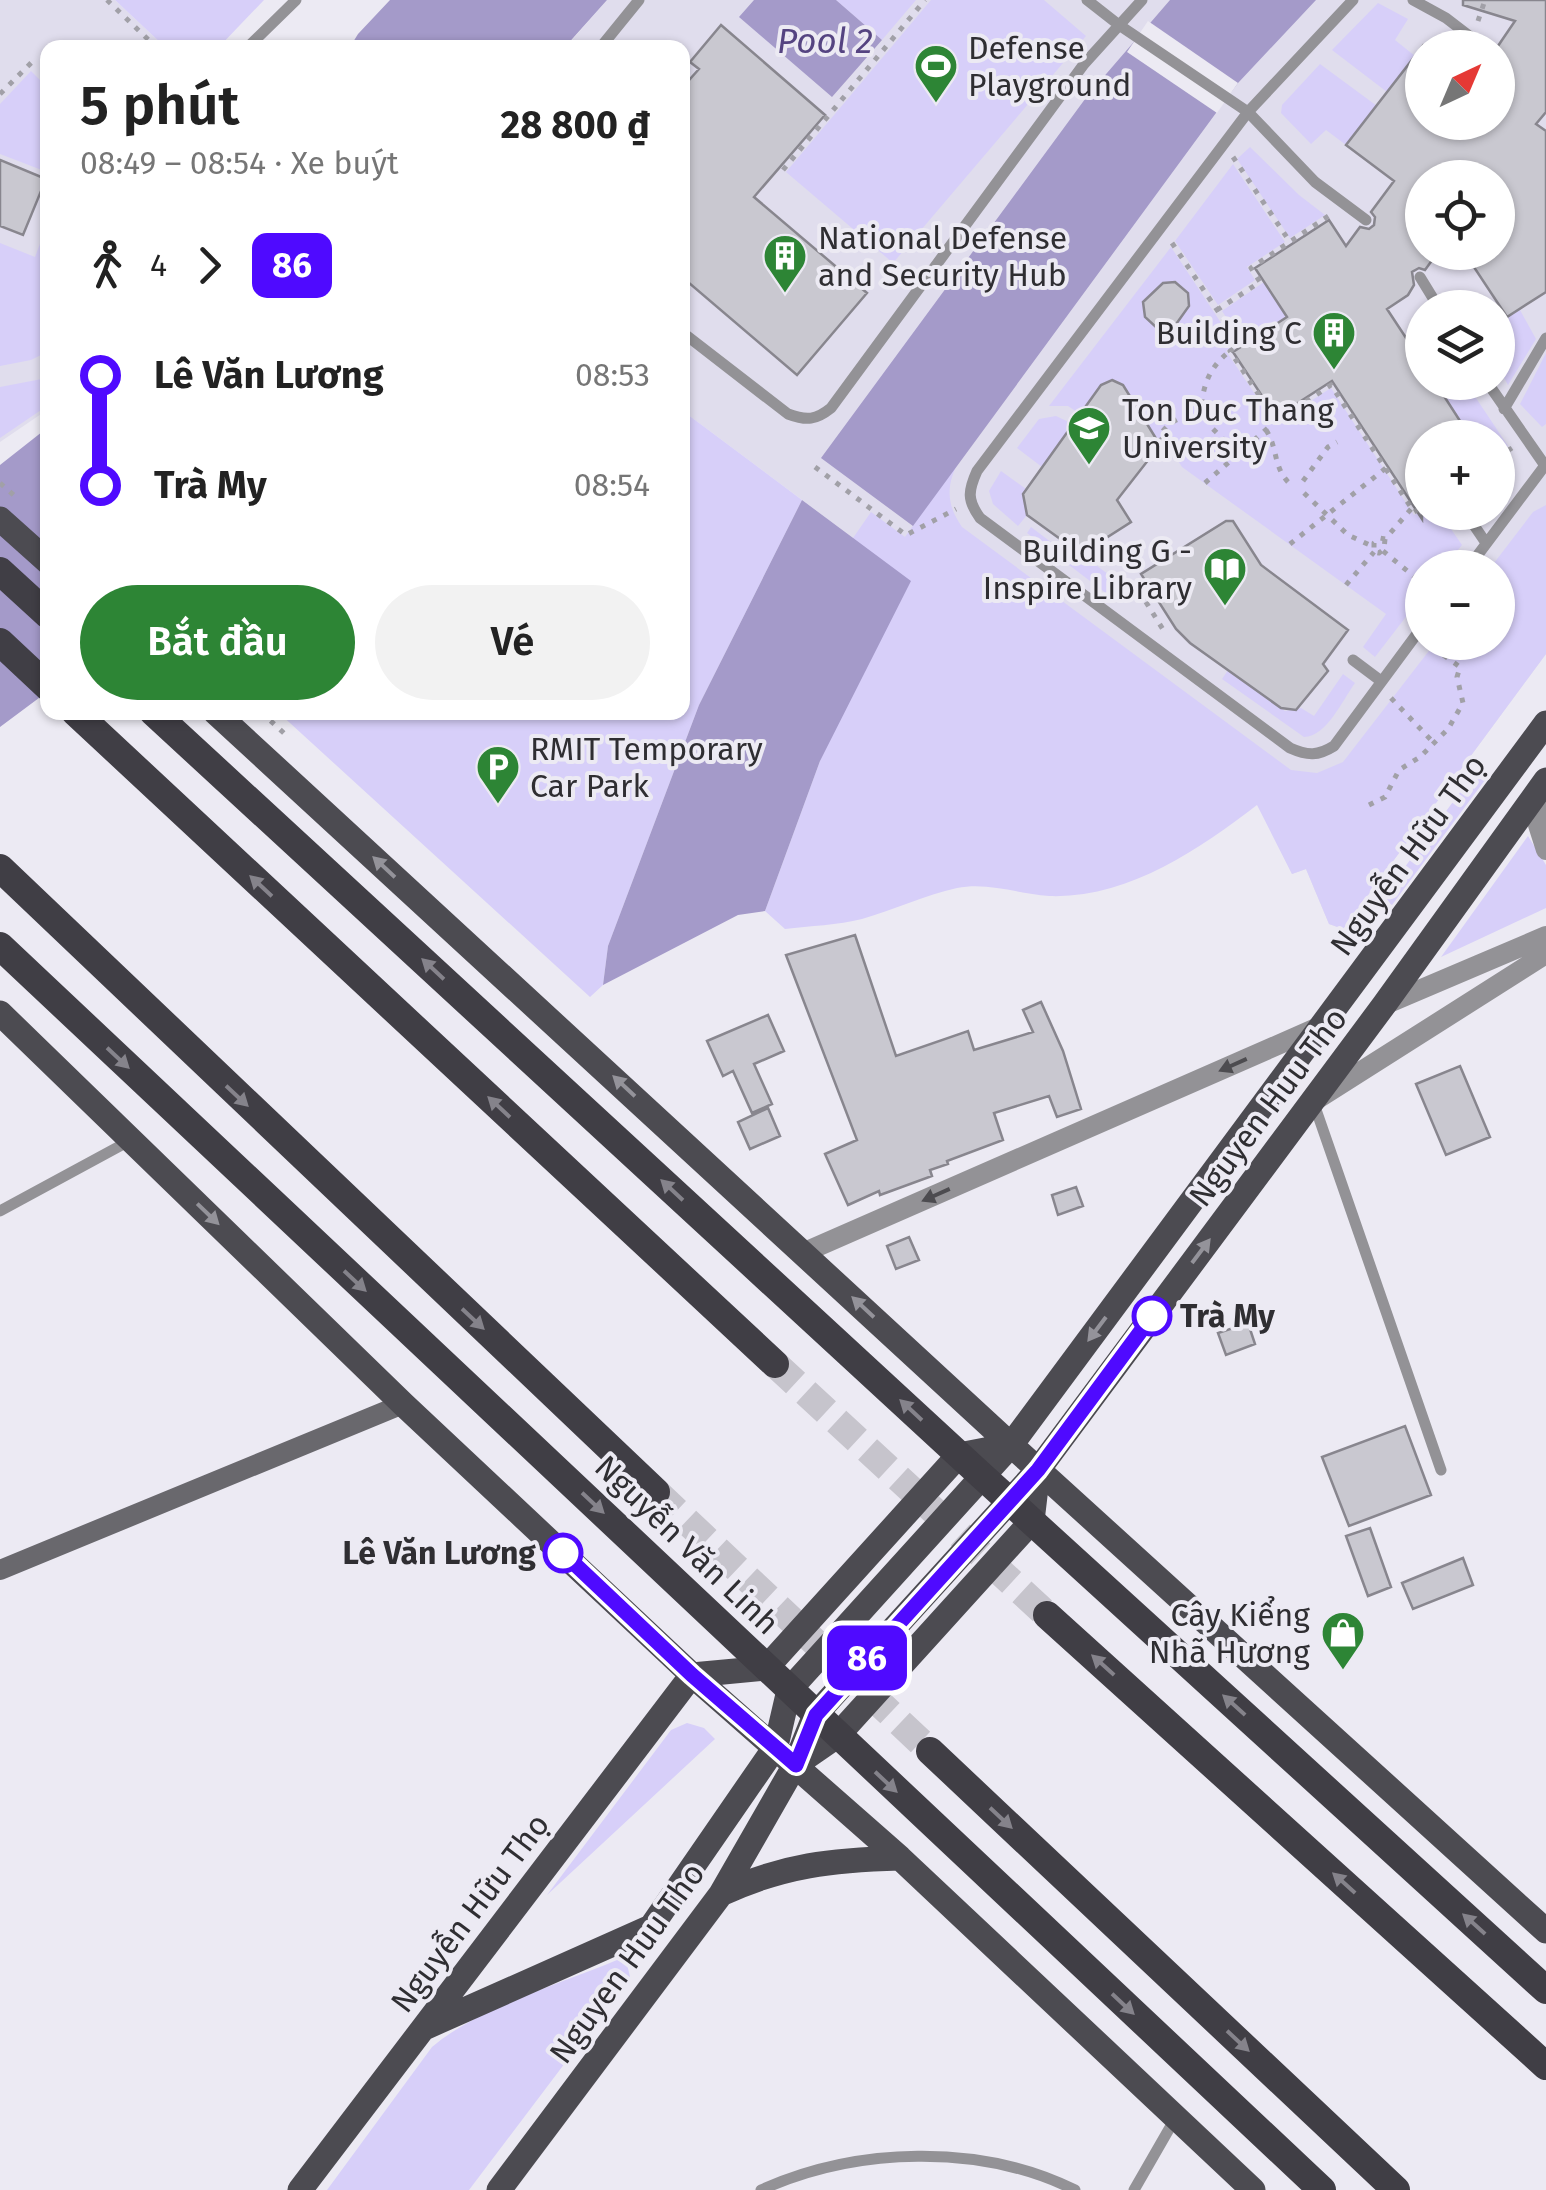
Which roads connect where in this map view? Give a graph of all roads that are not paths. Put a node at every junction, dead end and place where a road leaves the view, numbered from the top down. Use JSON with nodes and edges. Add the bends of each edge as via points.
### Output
{"nodes":[{"id":1,"x":296,"y":0,"type":"edge"},
{"id":2,"x":639,"y":0,"type":"edge"},
{"id":3,"x":1086,"y":0,"type":"edge"},
{"id":4,"x":1142,"y":0,"type":"edge"},
{"id":5,"x":1353,"y":0,"type":"edge"},
{"id":6,"x":1413,"y":0,"type":"edge"},
{"id":7,"x":1118,"y":25,"type":"junction"},
{"id":8,"x":1462,"y":30,"type":"edge"},
{"id":9,"x":255,"y":40,"type":"edge"},
{"id":10,"x":606,"y":40,"type":"edge"},
{"id":11,"x":1248,"y":112,"type":"junction"},
{"id":12,"x":1366,"y":220,"type":"dead end"},
{"id":13,"x":1420,"y":277,"type":"dead end"},
{"id":14,"x":1428,"y":290,"type":"edge"},
{"id":15,"x":690,"y":338,"type":"edge"},
{"id":16,"x":1546,"y":338,"type":"edge"},
{"id":17,"x":1498,"y":400,"type":"edge"},
{"id":18,"x":1504,"y":409,"type":"junction"},
{"id":19,"x":1545,"y":465,"type":"edge"},
{"id":20,"x":0,"y":519,"type":"edge"},
{"id":21,"x":1477,"y":530,"type":"edge"},
{"id":22,"x":1486,"y":543,"type":"junction"},
{"id":23,"x":1481,"y":550,"type":"edge"},
{"id":24,"x":40,"y":555,"type":"edge"},
{"id":25,"x":0,"y":571,"type":"edge"},
{"id":26,"x":40,"y":608,"type":"edge"},
{"id":27,"x":0,"y":642,"type":"edge"},
{"id":28,"x":1405,"y":649,"type":"edge"},
{"id":29,"x":1353,"y":660,"type":"dead end"},
{"id":30,"x":40,"y":680,"type":"edge"},
{"id":31,"x":1381,"y":681,"type":"junction"},
{"id":32,"x":84,"y":720,"type":"edge"},
{"id":33,"x":162,"y":720,"type":"edge"},
{"id":34,"x":225,"y":720,"type":"edge"},
{"id":35,"x":1546,"y":724,"type":"edge"},
{"id":36,"x":1542,"y":784,"type":"edge"},
{"id":37,"x":1546,"y":850,"type":"edge"},
{"id":38,"x":0,"y":868,"type":"edge"},
{"id":39,"x":1546,"y":936,"type":"edge"},
{"id":40,"x":0,"y":946,"type":"edge"},
{"id":41,"x":1546,"y":954,"type":"edge"},
{"id":42,"x":1384,"y":1006,"type":"junction"},
{"id":43,"x":6,"y":1018,"type":"edge"},
{"id":44,"x":1322,"y":1026,"type":"junction"},
{"id":45,"x":1313,"y":1101,"type":"junction"},
{"id":46,"x":131,"y":1140,"type":"junction"},
{"id":47,"x":0,"y":1212,"type":"edge"},
{"id":48,"x":805,"y":1252,"type":"junction"},
{"id":49,"x":775,"y":1364,"type":"tunnel mouth"},
{"id":50,"x":403,"y":1404,"type":"junction"},
{"id":51,"x":1011,"y":1445,"type":"junction"},
{"id":52,"x":959,"y":1455,"type":"junction"},
{"id":53,"x":1038,"y":1470,"type":"junction"},
{"id":54,"x":1440,"y":1470,"type":"dead end"},
{"id":55,"x":982,"y":1476,"type":"junction"},
{"id":56,"x":656,"y":1492,"type":"tunnel mouth"},
{"id":57,"x":1010,"y":1501,"type":"junction"},
{"id":58,"x":1032,"y":1522,"type":"junction"},
{"id":59,"x":0,"y":1570,"type":"edge"},
{"id":60,"x":1047,"y":1615,"type":"tunnel mouth"},
{"id":61,"x":766,"y":1668,"type":"junction"},
{"id":62,"x":692,"y":1675,"type":"junction"},
{"id":63,"x":788,"y":1690,"type":"junction"},
{"id":64,"x":816,"y":1715,"type":"junction"},
{"id":65,"x":837,"y":1736,"type":"junction"},
{"id":66,"x":776,"y":1746,"type":"junction"},
{"id":67,"x":930,"y":1751,"type":"tunnel mouth"},
{"id":68,"x":796,"y":1765,"type":"junction"},
{"id":69,"x":900,"y":1858,"type":"junction"},
{"id":70,"x":721,"y":1894,"type":"junction"},
{"id":71,"x":1546,"y":1930,"type":"edge"},
{"id":72,"x":1546,"y":1990,"type":"edge"},
{"id":73,"x":424,"y":2028,"type":"junction"},
{"id":74,"x":1546,"y":2066,"type":"edge"},
{"id":75,"x":1176,"y":2117,"type":"junction"},
{"id":76,"x":300,"y":2190,"type":"edge"},
{"id":77,"x":498,"y":2190,"type":"edge"},
{"id":78,"x":761,"y":2190,"type":"edge"},
{"id":79,"x":1075,"y":2190,"type":"edge"},
{"id":80,"x":1134,"y":2190,"type":"edge"},
{"id":81,"x":1254,"y":2190,"type":"edge"},
{"id":82,"x":1322,"y":2190,"type":"edge"},
{"id":83,"x":1396,"y":2190,"type":"edge"}],
"edges":[{"from":1,"to":9,"type":"lane"},
{"from":2,"to":10,"type":"lane"},
{"from":3,"to":7,"type":"lane"},
{"from":4,"to":7,"type":"lane"},
{"from":5,"to":11,"type":"lane"},
{"from":6,"to":8,"type":"lane"},
{"from":7,"to":11,"type":"lane"},
{"from":7,"to":15,"type":"lane","via":[[818,418],[788,414]]},
{"from":11,"to":12,"type":"lane","via":[[1315,182]]},
{"from":11,"to":31,"type":"lane","via":[[976,471],[970,504],[980,518],[1290,748],[1322,754],[1334,746]]},
{"from":13,"to":14,"type":"lane"},
{"from":16,"to":18,"type":"lane"},
{"from":17,"to":18,"type":"lane"},
{"from":18,"to":19,"type":"lane"},
{"from":19,"to":22,"type":"lane"},
{"from":20,"to":24,"type":"main road"},
{"from":21,"to":22,"type":"lane"},
{"from":22,"to":23,"type":"lane"},
{"from":25,"to":26,"type":"highway"},
{"from":27,"to":30,"type":"highway"},
{"from":28,"to":31,"type":"lane"},
{"from":29,"to":31,"type":"lane"},
{"from":49,"to":32,"type":"highway","one_way":true},
{"from":52,"to":33,"type":"highway","one_way":true},
{"from":48,"to":34,"type":"main road","one_way":true},
{"from":35,"to":44,"type":"main road","name":"Nguyễn Hữu Thọ"},
{"from":36,"to":37,"type":"street","via":[[1538,825]]},
{"from":36,"to":42,"type":"main road","name":"Nguyen Huu Tho"},
{"from":38,"to":56,"type":"highway","one_way":true},
{"from":39,"to":42,"type":"street"},
{"from":40,"to":61,"type":"highway","name":"Nguyễn Văn Linh","one_way":true},
{"from":41,"to":45,"type":"street"},
{"from":42,"to":45,"type":"main road","name":"Nguyen Huu Tho"},
{"from":43,"to":46,"type":"main road"},
{"from":44,"to":48,"type":"street","one_way":true},
{"from":44,"to":51,"type":"main road","name":"Nguyen Huu Tho","one_way":true},
{"from":53,"to":45,"type":"main road","name":"Nguyen Huu Tho","one_way":true},
{"from":45,"to":54,"type":"lane"},
{"from":46,"to":47,"type":"lane"},
{"from":46,"to":50,"type":"main road","one_way":true},
{"from":51,"to":48,"type":"main road","one_way":true},
{"from":50,"to":59,"type":"main road"},
{"from":50,"to":62,"type":"main road"},
{"from":51,"to":52,"type":"main road"},
{"from":51,"to":53,"type":"main road"},
{"from":51,"to":55,"type":"main road","name":"Nguyen Huu Tho"},
{"from":52,"to":55,"type":"highway"},
{"from":52,"to":61,"type":"main road"},
{"from":53,"to":57,"type":"main road","name":"Nguyen Huu Tho"},
{"from":53,"to":58,"type":"main road"},
{"from":53,"to":71,"type":"main road"},
{"from":55,"to":57,"type":"highway"},
{"from":55,"to":63,"type":"main road","name":"Nguyen Huu Tho"},
{"from":57,"to":58,"type":"highway"},
{"from":57,"to":64,"type":"main road","name":"Nguyen Huu Tho"},
{"from":58,"to":65,"type":"main road","name":"Nguyen Huu Tho"},
{"from":72,"to":58,"type":"highway","one_way":true},
{"from":74,"to":60,"type":"highway","one_way":true},
{"from":61,"to":62,"type":"main road"},
{"from":61,"to":63,"type":"highway","name":"Nguyễn Văn Linh"},
{"from":62,"to":66,"type":"main road"},
{"from":62,"to":73,"type":"main road","name":"Nguyễn Hữu Thọ"},
{"from":63,"to":64,"type":"highway","name":"Nguyễn Văn Linh"},
{"from":63,"to":66,"type":"main road","name":"Nguyen Huu Tho"},
{"from":64,"to":65,"type":"highway","name":"Nguyễn Văn Linh"},
{"from":64,"to":68,"type":"main road","name":"Nguyen Huu Tho"},
{"from":65,"to":68,"type":"main road","name":"Nguyen Huu Tho"},
{"from":65,"to":82,"type":"highway","name":"Nguyễn Văn Linh","one_way":true},
{"from":66,"to":68,"type":"main road"},
{"from":66,"to":73,"type":"main road","name":"Nguyen Huu Tho","via":[[651,1927]]},
{"from":67,"to":83,"type":"highway","one_way":true},
{"from":68,"to":69,"type":"main road"},
{"from":68,"to":70,"type":"main road","name":"Nguyen Huu Tho"},
{"from":69,"to":70,"type":"main road","via":[[789,1868]]},
{"from":69,"to":75,"type":"main road"},
{"from":70,"to":77,"type":"main road","name":"Nguyen Huu Tho"},
{"from":73,"to":76,"type":"main road","name":"Nguyễn Hữu Thọ"},
{"from":75,"to":80,"type":"lane"},
{"from":75,"to":81,"type":"main road"},
{"from":78,"to":79,"type":"lane","via":[[796,2174],[868,2160],[932,2157],[988,2160]]}]}
